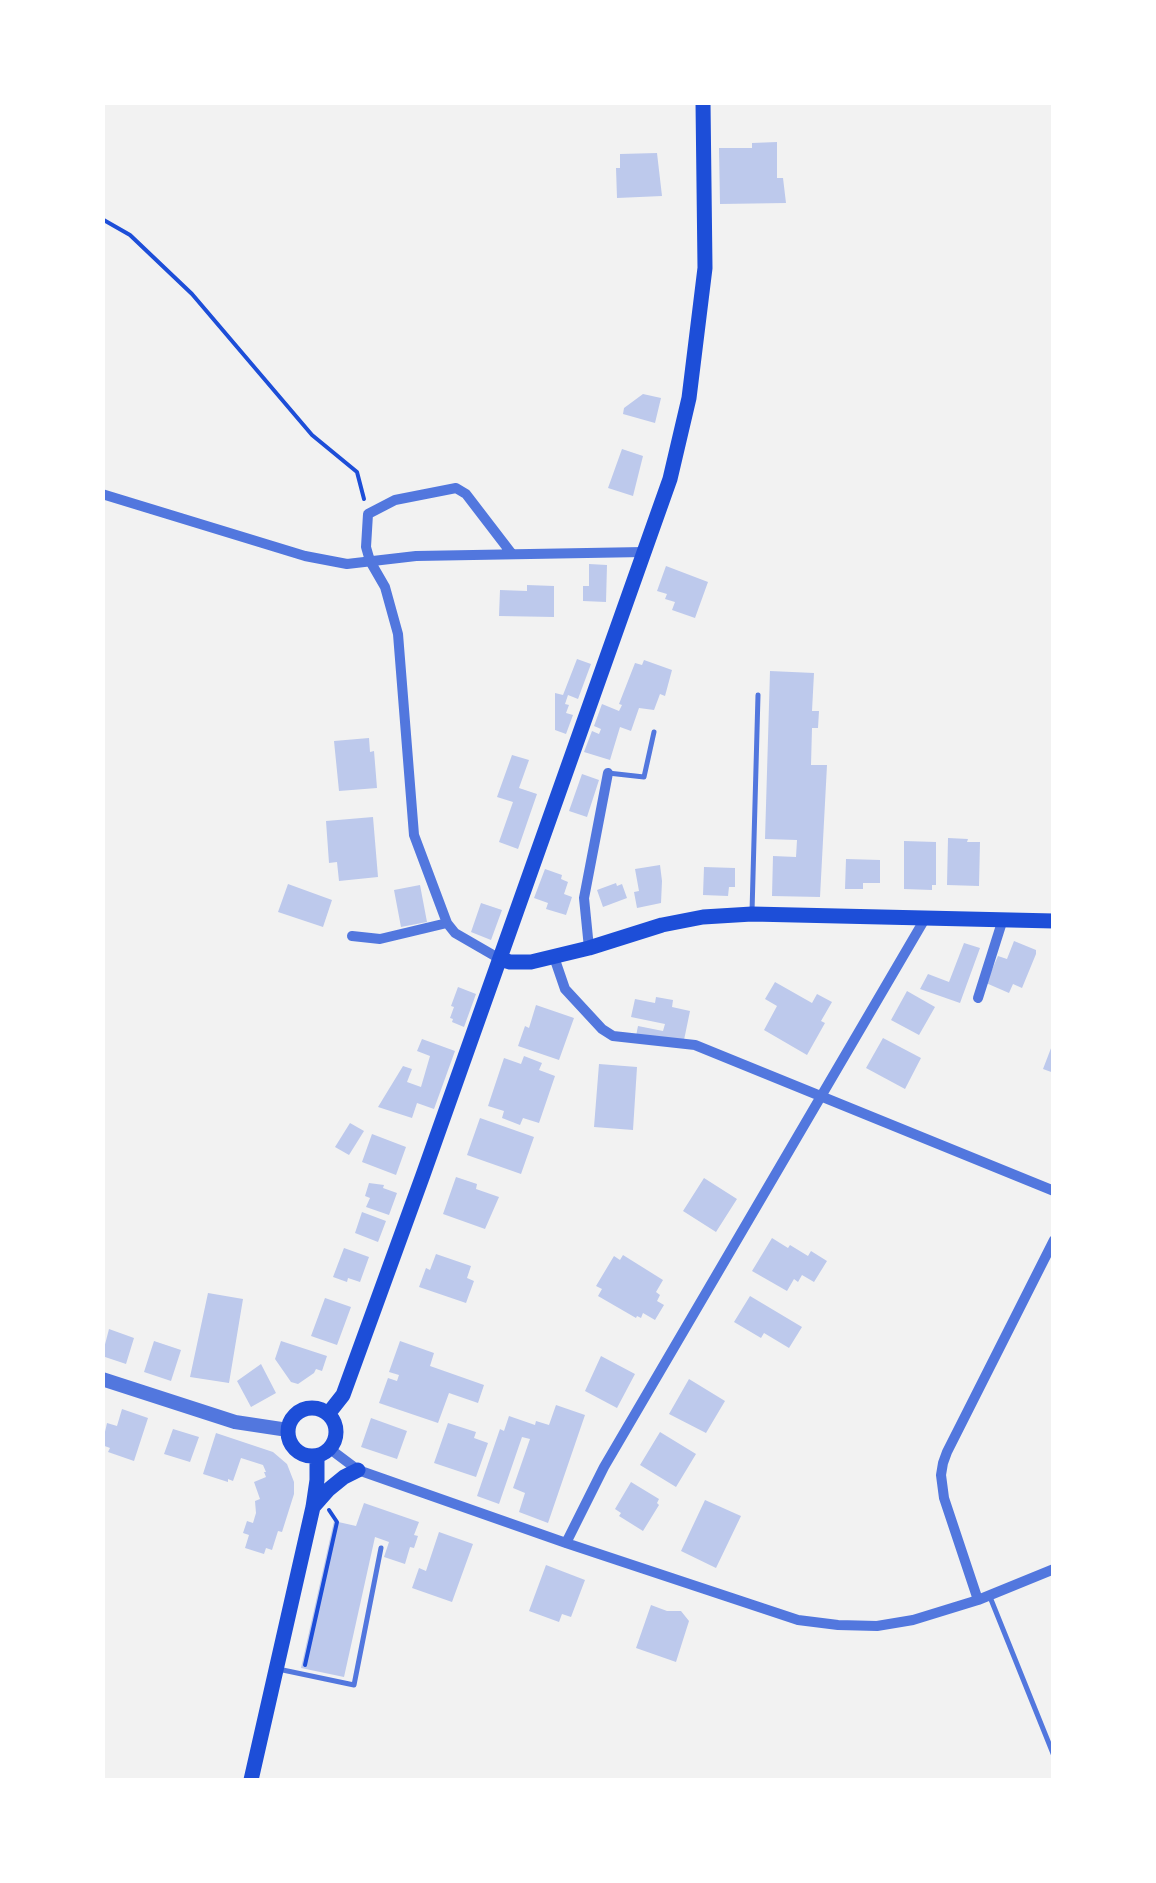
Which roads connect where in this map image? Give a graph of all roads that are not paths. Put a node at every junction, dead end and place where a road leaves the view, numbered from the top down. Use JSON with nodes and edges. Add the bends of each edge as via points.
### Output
{"nodes":[{"id":1,"x":703,"y":102,"type":"edge"},
{"id":2,"x":102,"y":494,"type":"edge"},
{"id":3,"x":644,"y":552,"type":"junction"},
{"id":4,"x":512,"y":554,"type":"junction"},
{"id":5,"x":370,"y":561,"type":"junction"},
{"id":6,"x":758,"y":695,"type":"dead end"},
{"id":7,"x":654,"y":732,"type":"dead end"},
{"id":8,"x":608,"y":773,"type":"joint"},
{"id":9,"x":752,"y":914,"type":"junction"},
{"id":10,"x":926,"y":918,"type":"junction"},
{"id":11,"x":1003,"y":919,"type":"junction"},
{"id":12,"x":1054,"y":921,"type":"edge"},
{"id":13,"x":446,"y":923,"type":"junction"},
{"id":14,"x":352,"y":936,"type":"dead end"},
{"id":15,"x":590,"y":948,"type":"junction"},
{"id":16,"x":554,"y":957,"type":"junction"},
{"id":17,"x":500,"y":959,"type":"junction"},
{"id":18,"x":978,"y":998,"type":"dead end"},
{"id":19,"x":822,"y":1098,"type":"junction"},
{"id":20,"x":1054,"y":1191,"type":"edge"},
{"id":21,"x":1054,"y":1240,"type":"edge"},
{"id":22,"x":102,"y":1380,"type":"edge"},
{"id":23,"x":328,"y":1414,"type":"junction"},
{"id":24,"x":288,"y":1430,"type":"junction"},
{"id":25,"x":323,"y":1452,"type":"junction"},
{"id":26,"x":358,"y":1470,"type":"junction"},
{"id":27,"x":313,"y":1507,"type":"junction"},
{"id":28,"x":566,"y":1543,"type":"junction"},
{"id":29,"x":381,"y":1548,"type":"dead end"},
{"id":30,"x":1054,"y":1569,"type":"edge"},
{"id":31,"x":984,"y":1598,"type":"junction"},
{"id":32,"x":276,"y":1668,"type":"junction"},
{"id":33,"x":1054,"y":1756,"type":"edge"},
{"id":34,"x":251,"y":1780,"type":"edge"}],
"edges":[{"from":1,"to":3,"type":"main road","via":[[705,268],[689,398]]},
{"from":2,"to":5,"type":"street","via":[[305,556]]},
{"from":3,"to":4,"type":"street"},
{"from":3,"to":17,"type":"main road"},
{"from":4,"to":5,"type":"street"},
{"from":4,"to":5,"type":"street","via":[[456,488],[395,500],[368,514]]},
{"from":5,"to":13,"type":"street","via":[[398,634],[414,834]]},
{"from":6,"to":9,"type":"lane"},
{"from":7,"to":8,"type":"lane","via":[[644,777]]},
{"from":8,"to":15,"type":"street","via":[[584,898]]},
{"from":9,"to":10,"type":"main road"},
{"from":9,"to":15,"type":"main road","via":[[662,925]]},
{"from":10,"to":11,"type":"main road"},
{"from":10,"to":19,"type":"street"},
{"from":11,"to":12,"type":"main road"},
{"from":11,"to":18,"type":"street"},
{"from":13,"to":14,"type":"street","via":[[380,939]]},
{"from":13,"to":17,"type":"street"},
{"from":15,"to":16,"type":"main road"},
{"from":16,"to":17,"type":"main road"},
{"from":16,"to":19,"type":"street","via":[[565,989],[613,1036],[694,1045]]},
{"from":17,"to":23,"type":"main road","via":[[342,1395]]},
{"from":19,"to":20,"type":"street"},
{"from":19,"to":28,"type":"street"},
{"from":21,"to":31,"type":"street","via":[[943,1464],[944,1498]]},
{"from":22,"to":24,"type":"street","via":[[235,1422]]},
{"from":23,"to":24,"type":"main road","via":[[300,1412]]},
{"from":23,"to":25,"type":"main road","via":[[336,1427],[334,1442]]},
{"from":24,"to":25,"type":"main road","via":[[296,1450],[309,1456]]},
{"from":25,"to":26,"type":"street"},
{"from":25,"to":27,"type":"main road"},
{"from":26,"to":27,"type":"main road"},
{"from":26,"to":28,"type":"street"},
{"from":27,"to":32,"type":"main road"},
{"from":28,"to":31,"type":"street","via":[[798,1620],[877,1626]]},
{"from":29,"to":32,"type":"lane","via":[[354,1685]]},
{"from":30,"to":31,"type":"street"},
{"from":31,"to":33,"type":"lane"},
{"from":32,"to":34,"type":"main road"}]}
